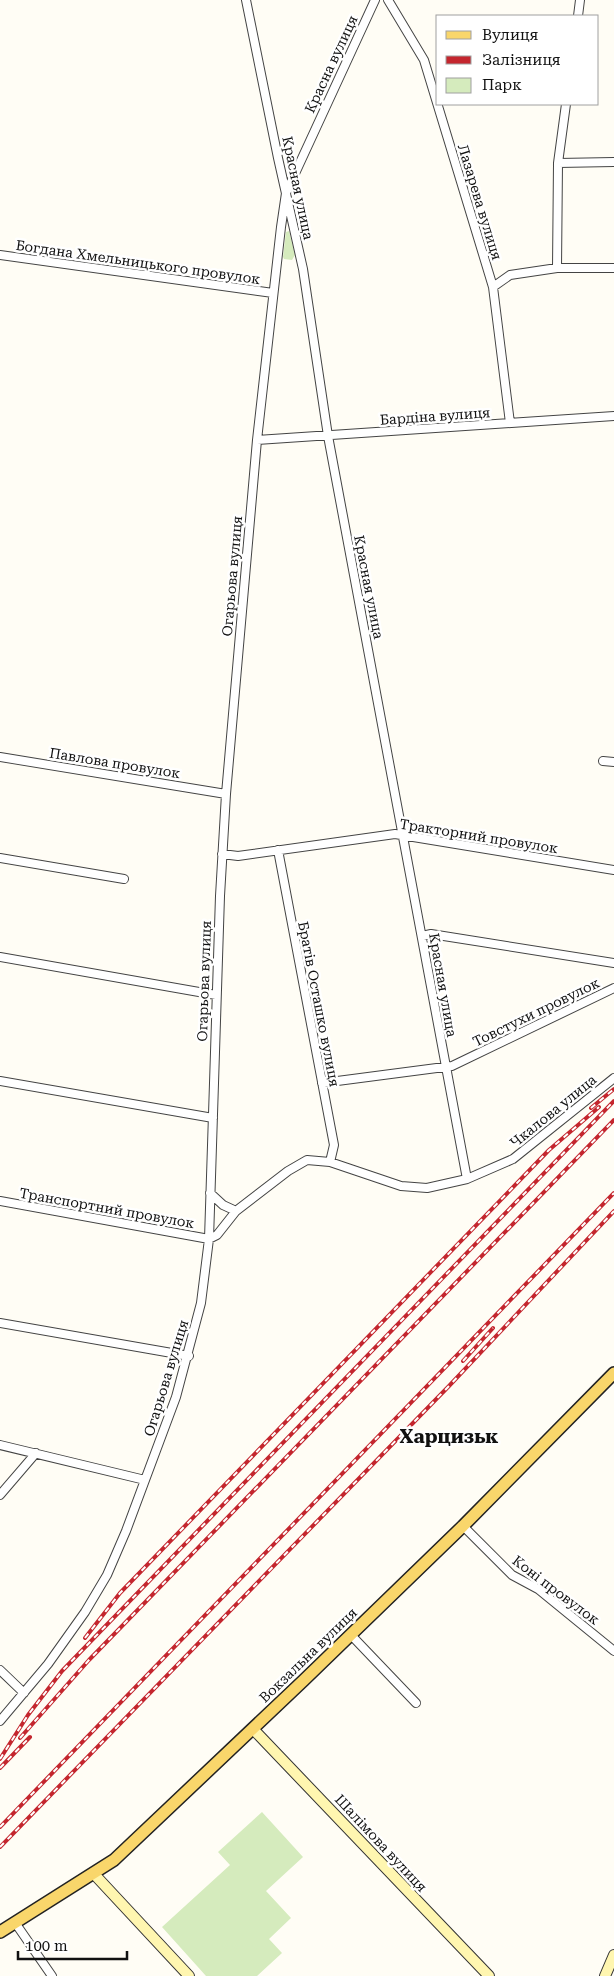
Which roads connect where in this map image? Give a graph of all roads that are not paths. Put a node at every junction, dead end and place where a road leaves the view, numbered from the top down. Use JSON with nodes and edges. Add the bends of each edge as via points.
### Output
{"nodes":[{"id":1,"x":246,"y":0,"type":"edge"},
{"id":2,"x":374,"y":0,"type":"edge"},
{"id":3,"x":388,"y":0,"type":"edge"},
{"id":4,"x":580,"y":0,"type":"edge"},
{"id":5,"x":578,"y":15,"type":"edge"},
{"id":6,"x":436,"y":99,"type":"edge"},
{"id":7,"x":438,"y":105,"type":"edge"},
{"id":8,"x":566,"y":105,"type":"edge"},
{"id":9,"x":614,"y":162,"type":"edge"},
{"id":10,"x":558,"y":163,"type":"junction"},
{"id":11,"x":286,"y":193,"type":"junction"},
{"id":12,"x":0,"y":255,"type":"edge"},
{"id":13,"x":557,"y":268,"type":"junction"},
{"id":14,"x":614,"y":268,"type":"edge"},
{"id":15,"x":493,"y":287,"type":"junction"},
{"id":16,"x":273,"y":293,"type":"junction"},
{"id":17,"x":614,"y":416,"type":"edge"},
{"id":18,"x":510,"y":423,"type":"junction"},
{"id":19,"x":328,"y":436,"type":"junction"},
{"id":20,"x":257,"y":440,"type":"junction"},
{"id":21,"x":0,"y":757,"type":"edge"},
{"id":22,"x":603,"y":760,"type":"dead end"},
{"id":23,"x":614,"y":762,"type":"edge"},
{"id":24,"x":226,"y":794,"type":"junction"},
{"id":25,"x":403,"y":836,"type":"junction"},
{"id":26,"x":278,"y":850,"type":"junction"},
{"id":27,"x":222,"y":854,"type":"junction"},
{"id":28,"x":0,"y":858,"type":"edge"},
{"id":29,"x":614,"y":870,"type":"edge"},
{"id":30,"x":124,"y":879,"type":"dead end"},
{"id":31,"x":422,"y":936,"type":"junction"},
{"id":32,"x":0,"y":957,"type":"edge"},
{"id":33,"x":614,"y":963,"type":"edge"},
{"id":34,"x":614,"y":988,"type":"edge"},
{"id":35,"x":216,"y":995,"type":"junction"},
{"id":36,"x":445,"y":1066,"type":"junction"},
{"id":37,"x":614,"y":1078,"type":"edge"},
{"id":38,"x":0,"y":1081,"type":"edge"},
{"id":39,"x":322,"y":1083,"type":"junction"},
{"id":40,"x":213,"y":1118,"type":"junction"},
{"id":41,"x":330,"y":1162,"type":"junction"},
{"id":42,"x":467,"y":1180,"type":"junction"},
{"id":43,"x":210,"y":1193,"type":"junction"},
{"id":44,"x":0,"y":1201,"type":"edge"},
{"id":45,"x":236,"y":1211,"type":"junction"},
{"id":46,"x":209,"y":1239,"type":"junction"},
{"id":47,"x":0,"y":1323,"type":"edge"},
{"id":48,"x":189,"y":1356,"type":"junction"},
{"id":49,"x":614,"y":1373,"type":"edge"},
{"id":50,"x":0,"y":1445,"type":"edge"},
{"id":51,"x":36,"y":1453,"type":"junction"},
{"id":52,"x":145,"y":1480,"type":"junction"},
{"id":53,"x":0,"y":1495,"type":"edge"},
{"id":54,"x":463,"y":1526,"type":"junction"},
{"id":55,"x":351,"y":1635,"type":"junction"},
{"id":56,"x":614,"y":1650,"type":"edge"},
{"id":57,"x":0,"y":1670,"type":"edge"},
{"id":58,"x":24,"y":1693,"type":"junction"},
{"id":59,"x":416,"y":1702,"type":"dead end"},
{"id":60,"x":0,"y":1721,"type":"edge"},
{"id":61,"x":253,"y":1729,"type":"junction"},
{"id":62,"x":94,"y":1874,"type":"junction"},
{"id":63,"x":16,"y":1924,"type":"junction"},
{"id":64,"x":0,"y":1932,"type":"edge"},
{"id":65,"x":614,"y":1955,"type":"edge"},
{"id":66,"x":52,"y":1976,"type":"edge"},
{"id":67,"x":189,"y":1976,"type":"edge"},
{"id":68,"x":490,"y":1976,"type":"edge"},
{"id":69,"x":605,"y":1976,"type":"edge"}],
"edges":[{"from":1,"to":11,"type":"street","name":"Красная улица"},
{"from":2,"to":11,"type":"street","name":"Красна вулиця"},
{"from":3,"to":6,"type":"street","name":"Лазарева вулиця","via":[[424,60]]},
{"from":4,"to":5,"type":"street"},
{"from":7,"to":15,"type":"street","name":"Лазарева вулиця"},
{"from":8,"to":10,"type":"street"},
{"from":9,"to":10,"type":"street"},
{"from":10,"to":13,"type":"street"},
{"from":11,"to":16,"type":"street","name":"Огарьова вулиця"},
{"from":11,"to":19,"type":"street","name":"Красная улица","via":[[303,269]]},
{"from":12,"to":16,"type":"street","name":"Богдана Хмельницького провулок"},
{"from":13,"to":14,"type":"street"},
{"from":13,"to":15,"type":"street","via":[[510,275]]},
{"from":15,"to":18,"type":"street","name":"Лазарева вулиця"},
{"from":16,"to":20,"type":"street","name":"Огарьова вулиця"},
{"from":17,"to":18,"type":"street","name":"Бардіна вулиця"},
{"from":18,"to":19,"type":"street","name":"Бардіна вулиця"},
{"from":19,"to":20,"type":"street","name":"Бардіна вулиця"},
{"from":19,"to":25,"type":"street","name":"Красная улица"},
{"from":20,"to":24,"type":"street","name":"Огарьова вулиця"},
{"from":21,"to":24,"type":"street","name":"Павлова провулок"},
{"from":22,"to":23,"type":"street"},
{"from":24,"to":27,"type":"street","name":"Огарьова вулиця"},
{"from":25,"to":26,"type":"street","name":"Тракторний провулок","via":[[395,834]]},
{"from":25,"to":29,"type":"street","name":"Тракторний провулок"},
{"from":25,"to":31,"type":"street","name":"Красная улица"},
{"from":26,"to":27,"type":"street","name":"Тракторний провулок","via":[[238,856]]},
{"from":26,"to":39,"type":"street","name":"Братів Осташко вулиця"},
{"from":27,"to":35,"type":"street","name":"Огарьова вулиця"},
{"from":28,"to":30,"type":"street"},
{"from":31,"to":33,"type":"street","via":[[431,934]]},
{"from":31,"to":36,"type":"street","name":"Красная улица"},
{"from":32,"to":35,"type":"street"},
{"from":34,"to":36,"type":"street","name":"Товстухи провулок","via":[[452,1066]]},
{"from":35,"to":40,"type":"street","name":"Огарьова вулиця"},
{"from":36,"to":39,"type":"street","name":"Товстухи провулок"},
{"from":36,"to":42,"type":"street","name":"Красная улица"},
{"from":37,"to":42,"type":"street","name":"Чкалова улица","via":[[513,1159]]},
{"from":38,"to":40,"type":"street"},
{"from":39,"to":41,"type":"street","name":"Братів Осташко вулиця","via":[[334,1145]]},
{"from":40,"to":43,"type":"street","name":"Огарьова вулиця"},
{"from":41,"to":42,"type":"street","name":"Чкалова улица","via":[[401,1186],[427,1188]]},
{"from":41,"to":45,"type":"street","name":"Чкалова улица","via":[[307,1160]]},
{"from":43,"to":45,"type":"street"},
{"from":43,"to":46,"type":"street","name":"Огарьова вулиця"},
{"from":44,"to":46,"type":"street","name":"Транспортний провулок"},
{"from":45,"to":46,"type":"street","name":"Чкалова улица","via":[[217,1235]]},
{"from":46,"to":48,"type":"street","name":"Огарьова вулиця","via":[[202,1303]]},
{"from":47,"to":48,"type":"street"},
{"from":48,"to":52,"type":"street","name":"Огарьова вулиця"},
{"from":49,"to":54,"type":"main road","name":"Вокзальна вулиця"},
{"from":50,"to":51,"type":"street"},
{"from":51,"to":52,"type":"street"},
{"from":51,"to":53,"type":"street"},
{"from":52,"to":58,"type":"street","name":"Огарьова вулиця","via":[[107,1575],[85,1612]]},
{"from":54,"to":55,"type":"main road","name":"Вокзальна вулиця"},
{"from":54,"to":56,"type":"street","name":"Коні провулок","via":[[512,1576],[538,1589]]},
{"from":55,"to":59,"type":"street"},
{"from":55,"to":61,"type":"main road","name":"Вокзальна вулиця"},
{"from":57,"to":58,"type":"street"},
{"from":58,"to":60,"type":"street","name":"Огарьова вулиця"},
{"from":61,"to":62,"type":"main road","name":"Вокзальна вулиця","via":[[114,1860]]},
{"from":61,"to":68,"type":"main road","name":"Шалімова вулиця"},
{"from":62,"to":63,"type":"main road","name":"Вокзальна вулиця"},
{"from":62,"to":67,"type":"main road"},
{"from":63,"to":64,"type":"main road","name":"Вокзальна вулиця"},
{"from":63,"to":66,"type":"street"},
{"from":65,"to":69,"type":"main road"}]}
